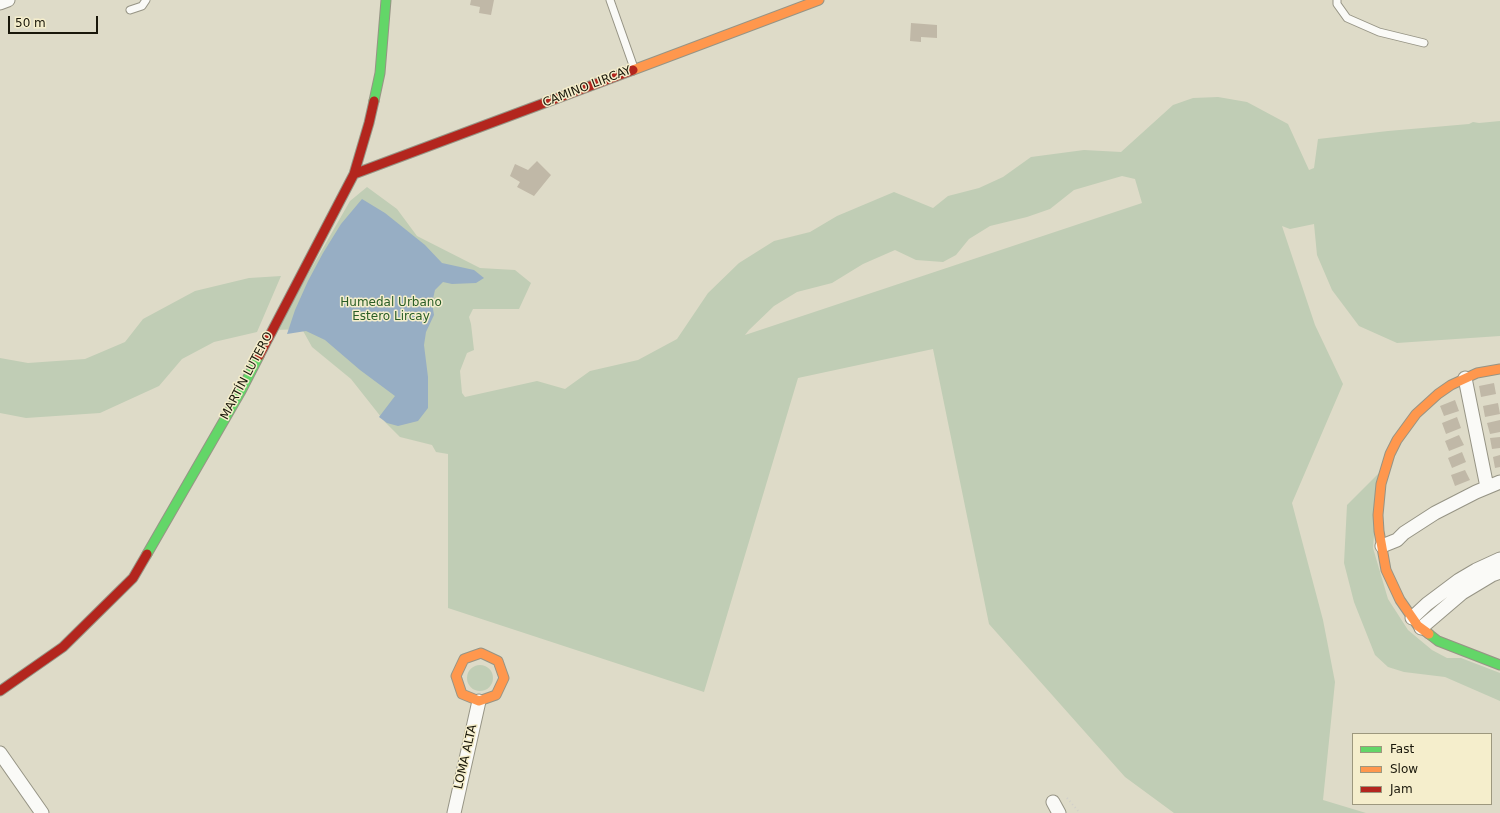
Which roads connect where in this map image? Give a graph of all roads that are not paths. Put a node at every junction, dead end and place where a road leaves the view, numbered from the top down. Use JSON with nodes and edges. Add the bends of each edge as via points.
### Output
{"nodes":[{"id":1,"x":8,"y":0,"type":"edge"},
{"id":2,"x":146,"y":0,"type":"edge"},
{"id":3,"x":386,"y":0,"type":"edge"},
{"id":4,"x":610,"y":0,"type":"edge"},
{"id":5,"x":820,"y":0,"type":"edge"},
{"id":6,"x":1337,"y":0,"type":"edge"},
{"id":7,"x":0,"y":3,"type":"edge"},
{"id":8,"x":130,"y":10,"type":"dead end"},
{"id":9,"x":1424,"y":44,"type":"dead end"},
{"id":10,"x":634,"y":69,"type":"junction"},
{"id":11,"x":354,"y":174,"type":"junction"},
{"id":12,"x":1500,"y":369,"type":"edge"},
{"id":13,"x":1465,"y":378,"type":"junction"},
{"id":14,"x":1500,"y":482,"type":"edge"},
{"id":15,"x":1487,"y":488,"type":"junction"},
{"id":16,"x":1382,"y":546,"type":"junction"},
{"id":17,"x":1500,"y":559,"type":"edge"},
{"id":18,"x":1500,"y":572,"type":"edge"},
{"id":19,"x":1417,"y":623,"type":"junction"},
{"id":20,"x":1500,"y":665,"type":"edge"},
{"id":21,"x":0,"y":691,"type":"edge"},
{"id":22,"x":479,"y":701,"type":"junction"},
{"id":23,"x":0,"y":753,"type":"edge"},
{"id":24,"x":42,"y":813,"type":"edge"},
{"id":25,"x":454,"y":813,"type":"edge"}],
"edges":[{"from":1,"to":7,"type":"street"},
{"from":2,"to":8,"type":"lane","via":[[142,6]]},
{"from":3,"to":11,"type":"street","name":"MARTÍN LUTERO","via":[[380,73]]},
{"from":4,"to":10,"type":"lane"},
{"from":5,"to":10,"type":"street","name":"CAMINO LIRCAY"},
{"from":6,"to":9,"type":"lane","via":[[1337,4],[1348,18],[1379,32]]},
{"from":10,"to":11,"type":"street","name":"CAMINO LIRCAY"},
{"from":11,"to":21,"type":"street","name":"MARTÍN LUTERO","via":[[240,390],[132,578],[64,647]]},
{"from":12,"to":13,"type":"street"},
{"from":13,"to":15,"type":"street"},
{"from":13,"to":16,"type":"street","via":[[1438,394],[1416,414],[1390,454],[1379,499],[1378,515]]},
{"from":14,"to":15,"type":"street"},
{"from":15,"to":16,"type":"street","via":[[1435,513],[1397,540]]},
{"from":16,"to":19,"type":"street","via":[[1386,570],[1400,600]]},
{"from":17,"to":19,"type":"street","via":[[1459,580],[1432,600]]},
{"from":18,"to":19,"type":"street","via":[[1462,593]]},
{"from":19,"to":20,"type":"street","via":[[1438,641]]},
{"from":22,"to":22,"type":"street","via":[[462,694],[456,676],[464,659],[481,653],[498,661],[504,678],[496,695]]},
{"from":22,"to":25,"type":"street","name":"LOMA ALTA"},
{"from":23,"to":24,"type":"street"}]}
